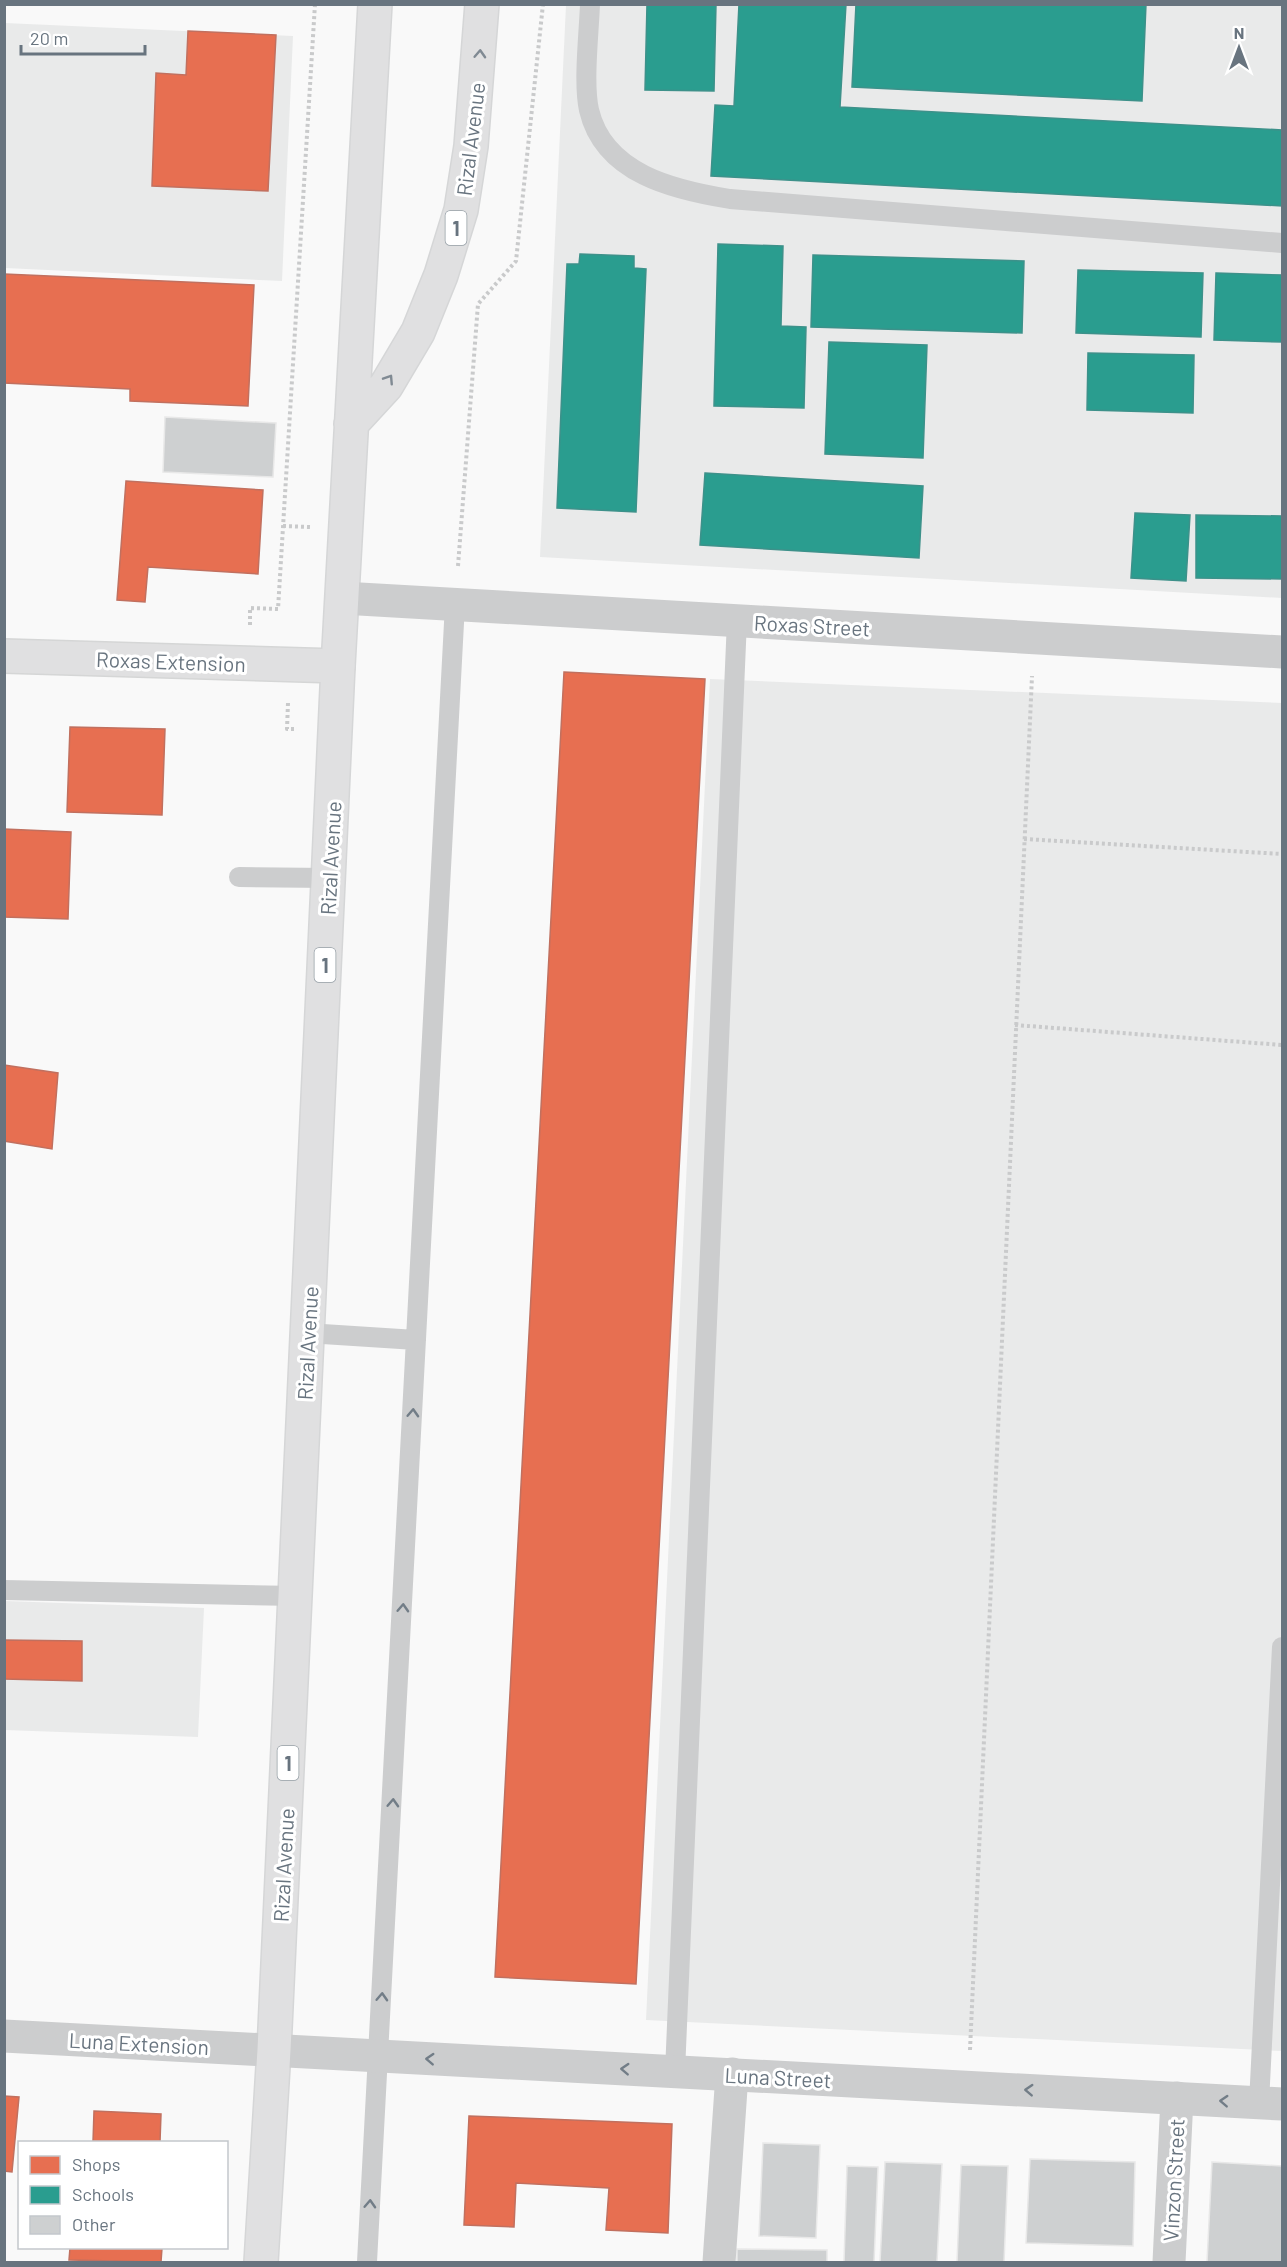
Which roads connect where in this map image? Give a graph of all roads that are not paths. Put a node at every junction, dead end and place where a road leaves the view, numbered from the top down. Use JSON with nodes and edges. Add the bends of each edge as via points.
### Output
{"nodes":[{"id":1,"x":375,"y":4,"type":"edge"},
{"id":2,"x":482,"y":4,"type":"edge"},
{"id":3,"x":590,"y":4,"type":"edge"},
{"id":4,"x":1282,"y":243,"type":"edge"},
{"id":5,"x":351,"y":424,"type":"junction"},
{"id":6,"x":342,"y":598,"type":"junction"},
{"id":7,"x":455,"y":604,"type":"junction"},
{"id":8,"x":738,"y":620,"type":"junction"},
{"id":9,"x":1282,"y":652,"type":"edge"},
{"id":10,"x":4,"y":656,"type":"edge"},
{"id":11,"x":338,"y":666,"type":"junction"},
{"id":12,"x":239,"y":877,"type":"dead end"},
{"id":13,"x":329,"y":878,"type":"junction"},
{"id":14,"x":307,"y":1333,"type":"junction"},
{"id":15,"x":416,"y":1340,"type":"junction"},
{"id":16,"x":4,"y":1590,"type":"edge"},
{"id":17,"x":296,"y":1596,"type":"junction"},
{"id":18,"x":1282,"y":1647,"type":"edge"},
{"id":19,"x":4,"y":2036,"type":"edge"},
{"id":20,"x":274,"y":2050,"type":"junction"},
{"id":21,"x":379,"y":2056,"type":"junction"},
{"id":22,"x":675,"y":2072,"type":"junction"},
{"id":23,"x":732,"y":2074,"type":"junction"},
{"id":24,"x":1177,"y":2098,"type":"junction"},
{"id":25,"x":1271,"y":2103,"type":"edge"},
{"id":26,"x":261,"y":2262,"type":"edge"},
{"id":27,"x":367,"y":2262,"type":"edge"},
{"id":28,"x":719,"y":2262,"type":"edge"},
{"id":29,"x":1169,"y":2262,"type":"edge"}],
"edges":[{"from":1,"to":5,"type":"main road","name":"Rizal Avenue","number":"1"},
{"from":5,"to":2,"type":"main road","name":"Rizal Avenue","number":"1","one_way":true,"via":[[386,386],[418,332],[441,275],[461,210],[471,146]]},
{"from":3,"to":4,"type":"lane","via":[[587,90],[593,123],[604,143],[624,163],[654,181],[730,199]]},
{"from":5,"to":6,"type":"main road","name":"Rizal Avenue","number":"1"},
{"from":6,"to":7,"type":"street","name":"Roxas Street"},
{"from":6,"to":11,"type":"main road","name":"Rizal Avenue","number":"1"},
{"from":7,"to":8,"type":"street","name":"Roxas Street"},
{"from":7,"to":15,"type":"lane"},
{"from":8,"to":9,"type":"street","name":"Roxas Street"},
{"from":8,"to":22,"type":"lane"},
{"from":10,"to":11,"type":"main road","name":"Roxas Extension"},
{"from":11,"to":13,"type":"main road","name":"Rizal Avenue","number":"1"},
{"from":12,"to":13,"type":"lane"},
{"from":13,"to":14,"type":"main road","name":"Rizal Avenue","number":"1"},
{"from":14,"to":15,"type":"lane"},
{"from":14,"to":17,"type":"main road","name":"Rizal Avenue","number":"1"},
{"from":21,"to":15,"type":"lane","one_way":true},
{"from":16,"to":17,"type":"lane"},
{"from":17,"to":20,"type":"main road","name":"Rizal Avenue","number":"1"},
{"from":18,"to":25,"type":"lane"},
{"from":19,"to":20,"type":"street","name":"Luna Extension"},
{"from":20,"to":21,"type":"street","name":"Luna Street"},
{"from":20,"to":26,"type":"main road","name":"Rizal Avenue","number":"1"},
{"from":22,"to":21,"type":"street","name":"Luna Street","one_way":true},
{"from":27,"to":21,"type":"lane","one_way":true},
{"from":22,"to":23,"type":"street","name":"Luna Street"},
{"from":24,"to":23,"type":"street","name":"Luna Street","one_way":true},
{"from":23,"to":28,"type":"street"},
{"from":25,"to":24,"type":"street","name":"Luna Street","one_way":true},
{"from":24,"to":29,"type":"street","name":"Vinzon Street"}]}
